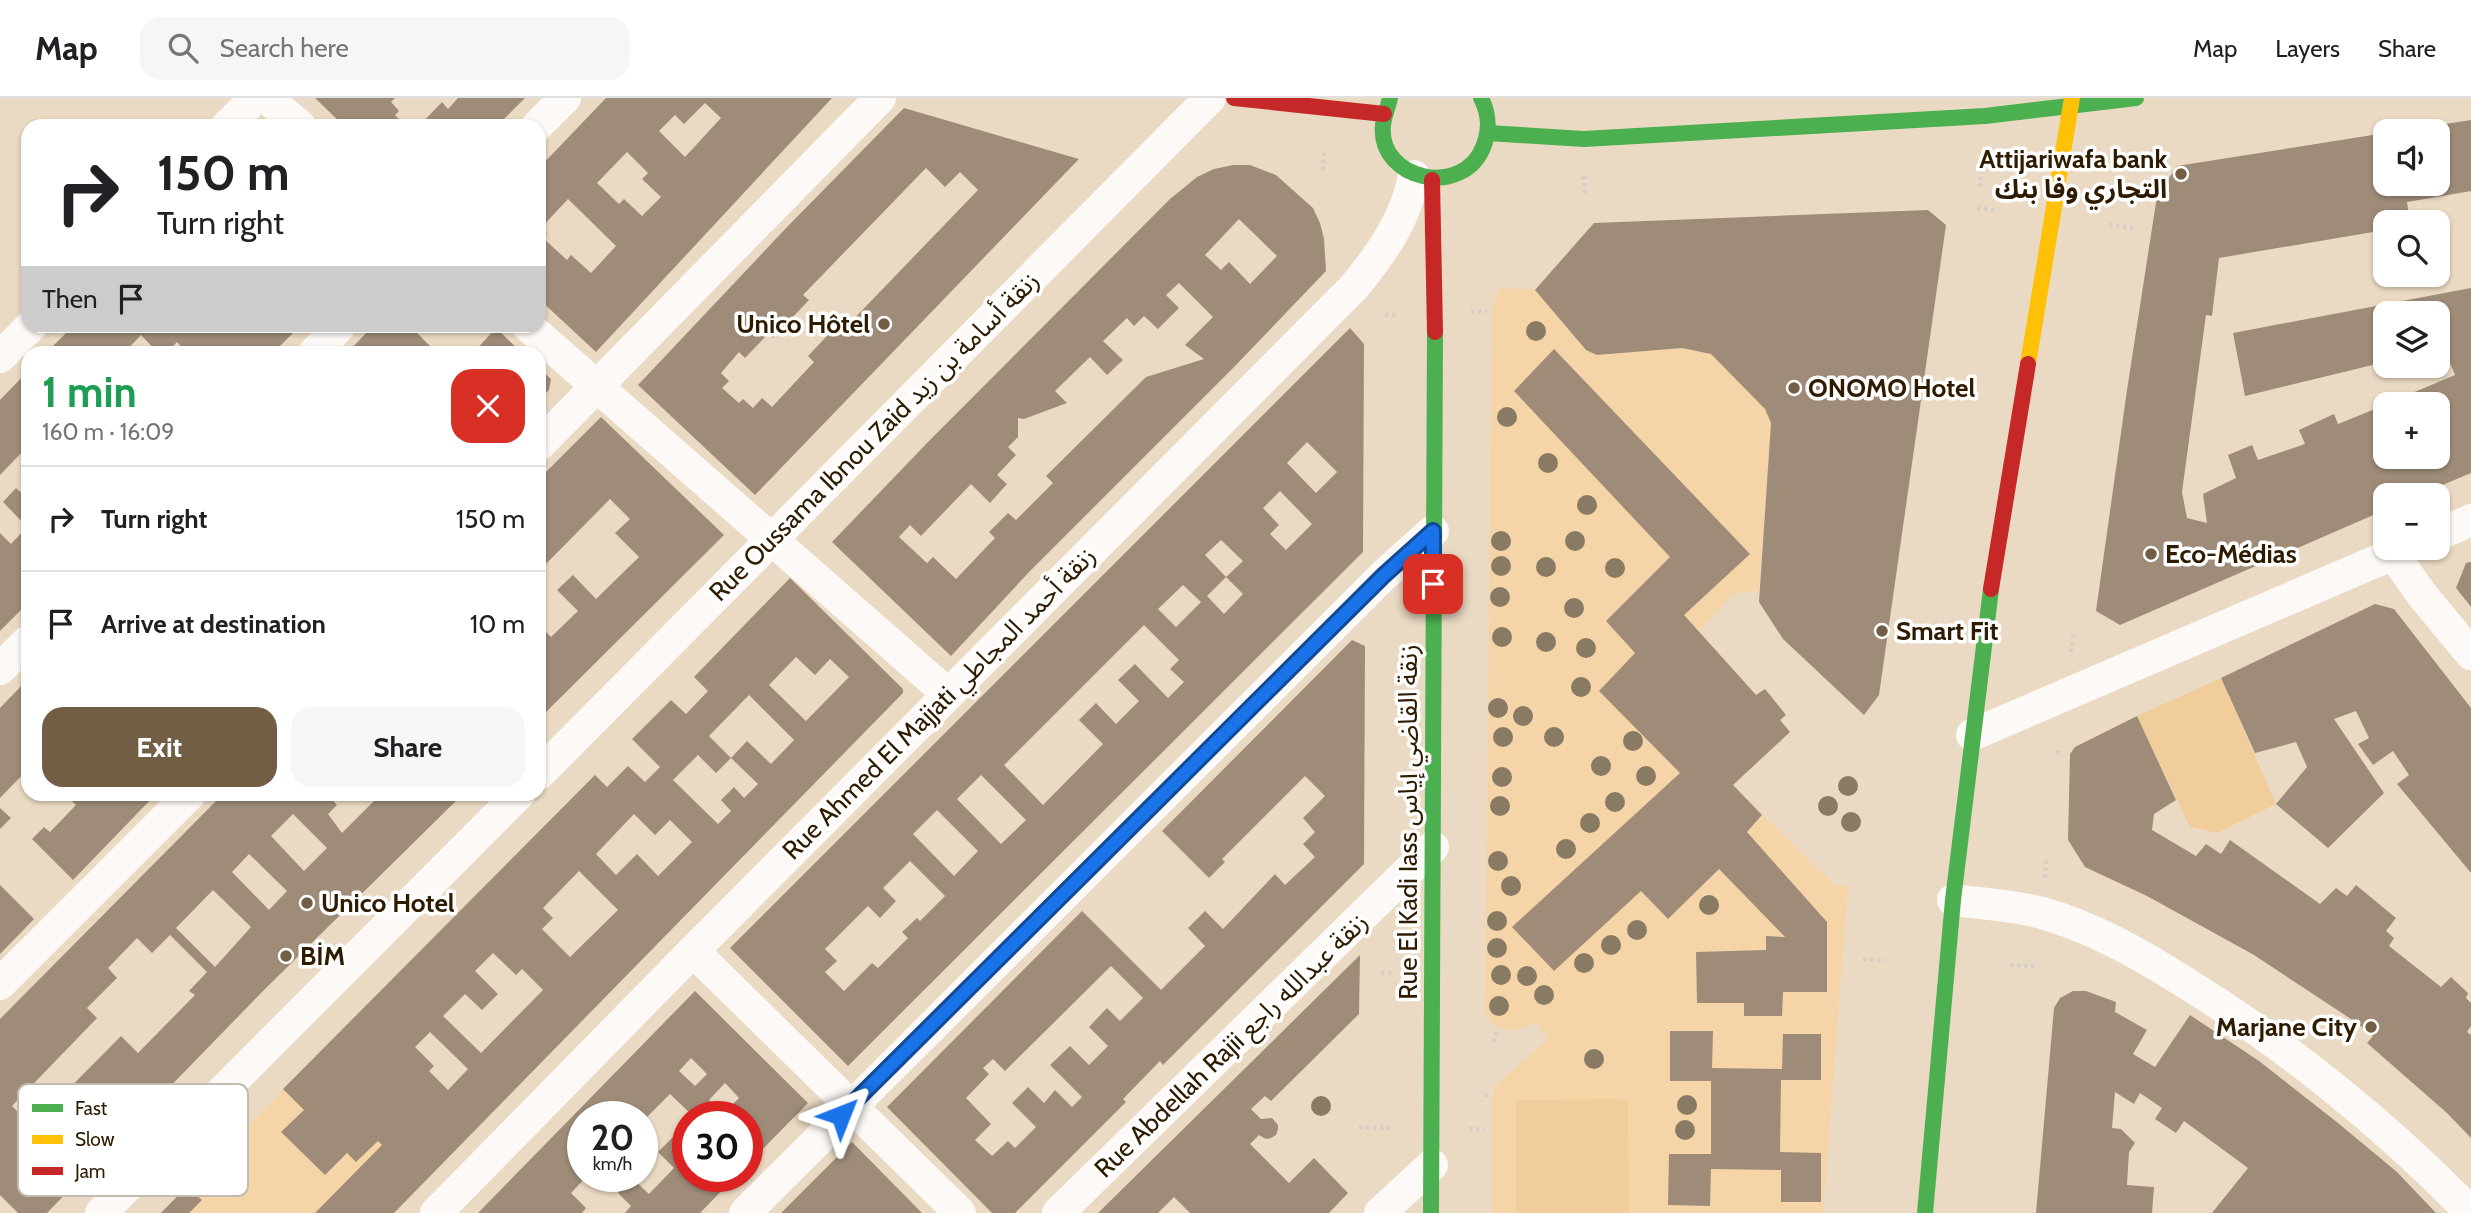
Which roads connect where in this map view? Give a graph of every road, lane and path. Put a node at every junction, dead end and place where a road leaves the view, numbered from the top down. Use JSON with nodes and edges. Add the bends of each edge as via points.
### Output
{"nodes":[{"id":1,"x":255,"y":98,"type":"edge"},
{"id":2,"x":267,"y":98,"type":"edge"},
{"id":3,"x":565,"y":98,"type":"edge"},
{"id":4,"x":880,"y":98,"type":"edge"},
{"id":5,"x":1210,"y":98,"type":"edge"},
{"id":6,"x":1234,"y":98,"type":"edge"},
{"id":7,"x":1390,"y":98,"type":"edge"},
{"id":8,"x":1481,"y":98,"type":"edge"},
{"id":9,"x":2136,"y":98,"type":"edge"},
{"id":10,"x":2071,"y":102,"type":"edge"},
{"id":11,"x":1384,"y":114,"type":"junction"},
{"id":12,"x":234,"y":119,"type":"edge"},
{"id":13,"x":292,"y":119,"type":"edge"},
{"id":14,"x":544,"y":119,"type":"edge"},
{"id":15,"x":1488,"y":133,"type":"junction"},
{"id":16,"x":2155,"y":145,"type":"dead end"},
{"id":17,"x":1324,"y":153,"type":"dead end"},
{"id":18,"x":2152,"y":159,"type":"dead end"},
{"id":19,"x":1981,"y":167,"type":"dead end"},
{"id":20,"x":1323,"y":170,"type":"dead end"},
{"id":21,"x":1584,"y":175,"type":"dead end"},
{"id":22,"x":1423,"y":178,"type":"junction"},
{"id":23,"x":1979,"y":187,"type":"dead end"},
{"id":24,"x":1585,"y":196,"type":"dead end"},
{"id":25,"x":1977,"y":208,"type":"dead end"},
{"id":26,"x":1996,"y":211,"type":"dead end"},
{"id":27,"x":2109,"y":225,"type":"dead end"},
{"id":28,"x":2137,"y":229,"type":"dead end"},
{"id":29,"x":1487,"y":311,"type":"dead end"},
{"id":30,"x":1470,"y":312,"type":"dead end"},
{"id":31,"x":24,"y":333,"type":"edge"},
{"id":32,"x":333,"y":333,"type":"edge"},
{"id":33,"x":536,"y":333,"type":"edge"},
{"id":34,"x":321,"y":346,"type":"edge"},
{"id":35,"x":0,"y":357,"type":"edge"},
{"id":36,"x":597,"y":386,"type":"junction"},
{"id":37,"x":546,"y":438,"type":"edge"},
{"id":38,"x":2471,"y":520,"type":"edge"},
{"id":39,"x":2450,"y":530,"type":"edge"},
{"id":40,"x":1433,"y":531,"type":"junction"},
{"id":41,"x":772,"y":540,"type":"junction"},
{"id":42,"x":2379,"y":560,"type":"edge"},
{"id":43,"x":2405,"y":560,"type":"edge"},
{"id":44,"x":2074,"y":633,"type":"dead end"},
{"id":45,"x":21,"y":648,"type":"edge"},
{"id":46,"x":2071,"y":652,"type":"dead end"},
{"id":47,"x":2471,"y":654,"type":"edge"},
{"id":48,"x":0,"y":669,"type":"edge"},
{"id":49,"x":948,"y":694,"type":"junction"},
{"id":50,"x":1972,"y":735,"type":"junction"},
{"id":51,"x":2058,"y":747,"type":"dead end"},
{"id":52,"x":2057,"y":754,"type":"dead end"},
{"id":53,"x":546,"y":767,"type":"edge"},
{"id":54,"x":183,"y":801,"type":"edge"},
{"id":55,"x":512,"y":801,"type":"edge"},
{"id":56,"x":1433,"y":847,"type":"junction"},
{"id":57,"x":2046,"y":858,"type":"dead end"},
{"id":58,"x":2045,"y":881,"type":"dead end"},
{"id":59,"x":1953,"y":900,"type":"junction"},
{"id":60,"x":693,"y":951,"type":"junction"},
{"id":61,"x":1863,"y":959,"type":"dead end"},
{"id":62,"x":1885,"y":960,"type":"dead end"},
{"id":63,"x":2010,"y":965,"type":"dead end"},
{"id":64,"x":2038,"y":966,"type":"dead end"},
{"id":65,"x":0,"y":984,"type":"edge"},
{"id":66,"x":1496,"y":1032,"type":"dead end"},
{"id":67,"x":1494,"y":1042,"type":"dead end"},
{"id":68,"x":230,"y":1084,"type":"edge"},
{"id":69,"x":851,"y":1105,"type":"junction"},
{"id":70,"x":1359,"y":1127,"type":"dead end"},
{"id":71,"x":1378,"y":1128,"type":"dead end"},
{"id":72,"x":1469,"y":1129,"type":"dead end"},
{"id":73,"x":1484,"y":1129,"type":"dead end"},
{"id":74,"x":1432,"y":1165,"type":"junction"},
{"id":75,"x":118,"y":1196,"type":"edge"},
{"id":76,"x":101,"y":1213,"type":"edge"},
{"id":77,"x":436,"y":1213,"type":"edge"},
{"id":78,"x":745,"y":1213,"type":"edge"},
{"id":79,"x":960,"y":1213,"type":"edge"},
{"id":80,"x":1058,"y":1213,"type":"edge"},
{"id":81,"x":1380,"y":1213,"type":"edge"},
{"id":82,"x":1431,"y":1213,"type":"edge"},
{"id":83,"x":1926,"y":1213,"type":"edge"},
{"id":84,"x":2471,"y":1213,"type":"edge"}],
"edges":[{"from":1,"to":12,"type":"street"},
{"from":2,"to":13,"type":"street"},
{"from":3,"to":14,"type":"street"},
{"from":4,"to":36,"type":"street"},
{"from":5,"to":41,"type":"street","name":"Rue Oussama Ibnou Zaid زنقة أسامة بن زيد"},
{"from":6,"to":11,"type":"street"},
{"from":7,"to":11,"type":"street"},
{"from":8,"to":15,"type":"street","via":[[1489,120]]},
{"from":9,"to":10,"type":"street"},
{"from":10,"to":15,"type":"street","via":[[1985,116],[1584,139]]},
{"from":10,"to":50,"type":"street"},
{"from":11,"to":22,"type":"street","via":[[1387,148],[1399,165]]},
{"from":15,"to":22,"type":"street","via":[[1480,155],[1467,169],[1451,177]]},
{"from":16,"to":18,"type":"path"},
{"from":17,"to":20,"type":"path"},
{"from":19,"to":23,"type":"path"},
{"from":21,"to":24,"type":"path"},
{"from":22,"to":40,"type":"street","name":"Rue El Kadi Iass زنقة القاضي إياس","via":[[1435,313]]},
{"from":22,"to":49,"type":"street","name":"Rue Ahmed El Majjati زنقة أحمد المجاطي","via":[[1354,287]]},
{"from":25,"to":26,"type":"path"},
{"from":27,"to":28,"type":"path"},
{"from":29,"to":30,"type":"path"},
{"from":31,"to":35,"type":"street"},
{"from":32,"to":34,"type":"street"},
{"from":33,"to":36,"type":"street"},
{"from":36,"to":37,"type":"street"},
{"from":36,"to":41,"type":"street"},
{"from":38,"to":39,"type":"street"},
{"from":40,"to":56,"type":"street","name":"Rue El Kadi Iass زنقة القاضي إياس"},
{"from":40,"to":69,"type":"street"},
{"from":41,"to":49,"type":"street"},
{"from":41,"to":53,"type":"street","name":"Rue Oussama Ibnou Zaid زنقة أسامة بن زيد"},
{"from":42,"to":50,"type":"street"},
{"from":43,"to":47,"type":"street","via":[[2423,596]]},
{"from":44,"to":46,"type":"path"},
{"from":45,"to":48,"type":"street"},
{"from":49,"to":60,"type":"street","name":"Rue Ahmed El Majjati زنقة أحمد المجاطي"},
{"from":50,"to":59,"type":"street"},
{"from":51,"to":52,"type":"path"},
{"from":54,"to":65,"type":"street"},
{"from":55,"to":68,"type":"street"},
{"from":56,"to":74,"type":"street","name":"Rue El Kadi Iass زنقة القاضي إياس"},
{"from":56,"to":80,"type":"street","name":"Rue Abdellah Rajii زنقة عبدالله راجع"},
{"from":57,"to":58,"type":"path"},
{"from":59,"to":83,"type":"street"},
{"from":59,"to":84,"type":"street","via":[[2042,912],[2145,958],[2276,1044],[2381,1129]]},
{"from":60,"to":69,"type":"street"},
{"from":60,"to":77,"type":"street","name":"Rue Ahmed El Majjati زنقة أحمد المجاطي"},
{"from":61,"to":62,"type":"path"},
{"from":63,"to":64,"type":"path"},
{"from":66,"to":67,"type":"path"},
{"from":69,"to":78,"type":"street"},
{"from":69,"to":79,"type":"street"},
{"from":70,"to":71,"type":"path"},
{"from":72,"to":73,"type":"path"},
{"from":74,"to":81,"type":"street"},
{"from":74,"to":82,"type":"street","name":"Rue El Kadi Iass زنقة القاضي إياس"},
{"from":75,"to":76,"type":"street"}]}
